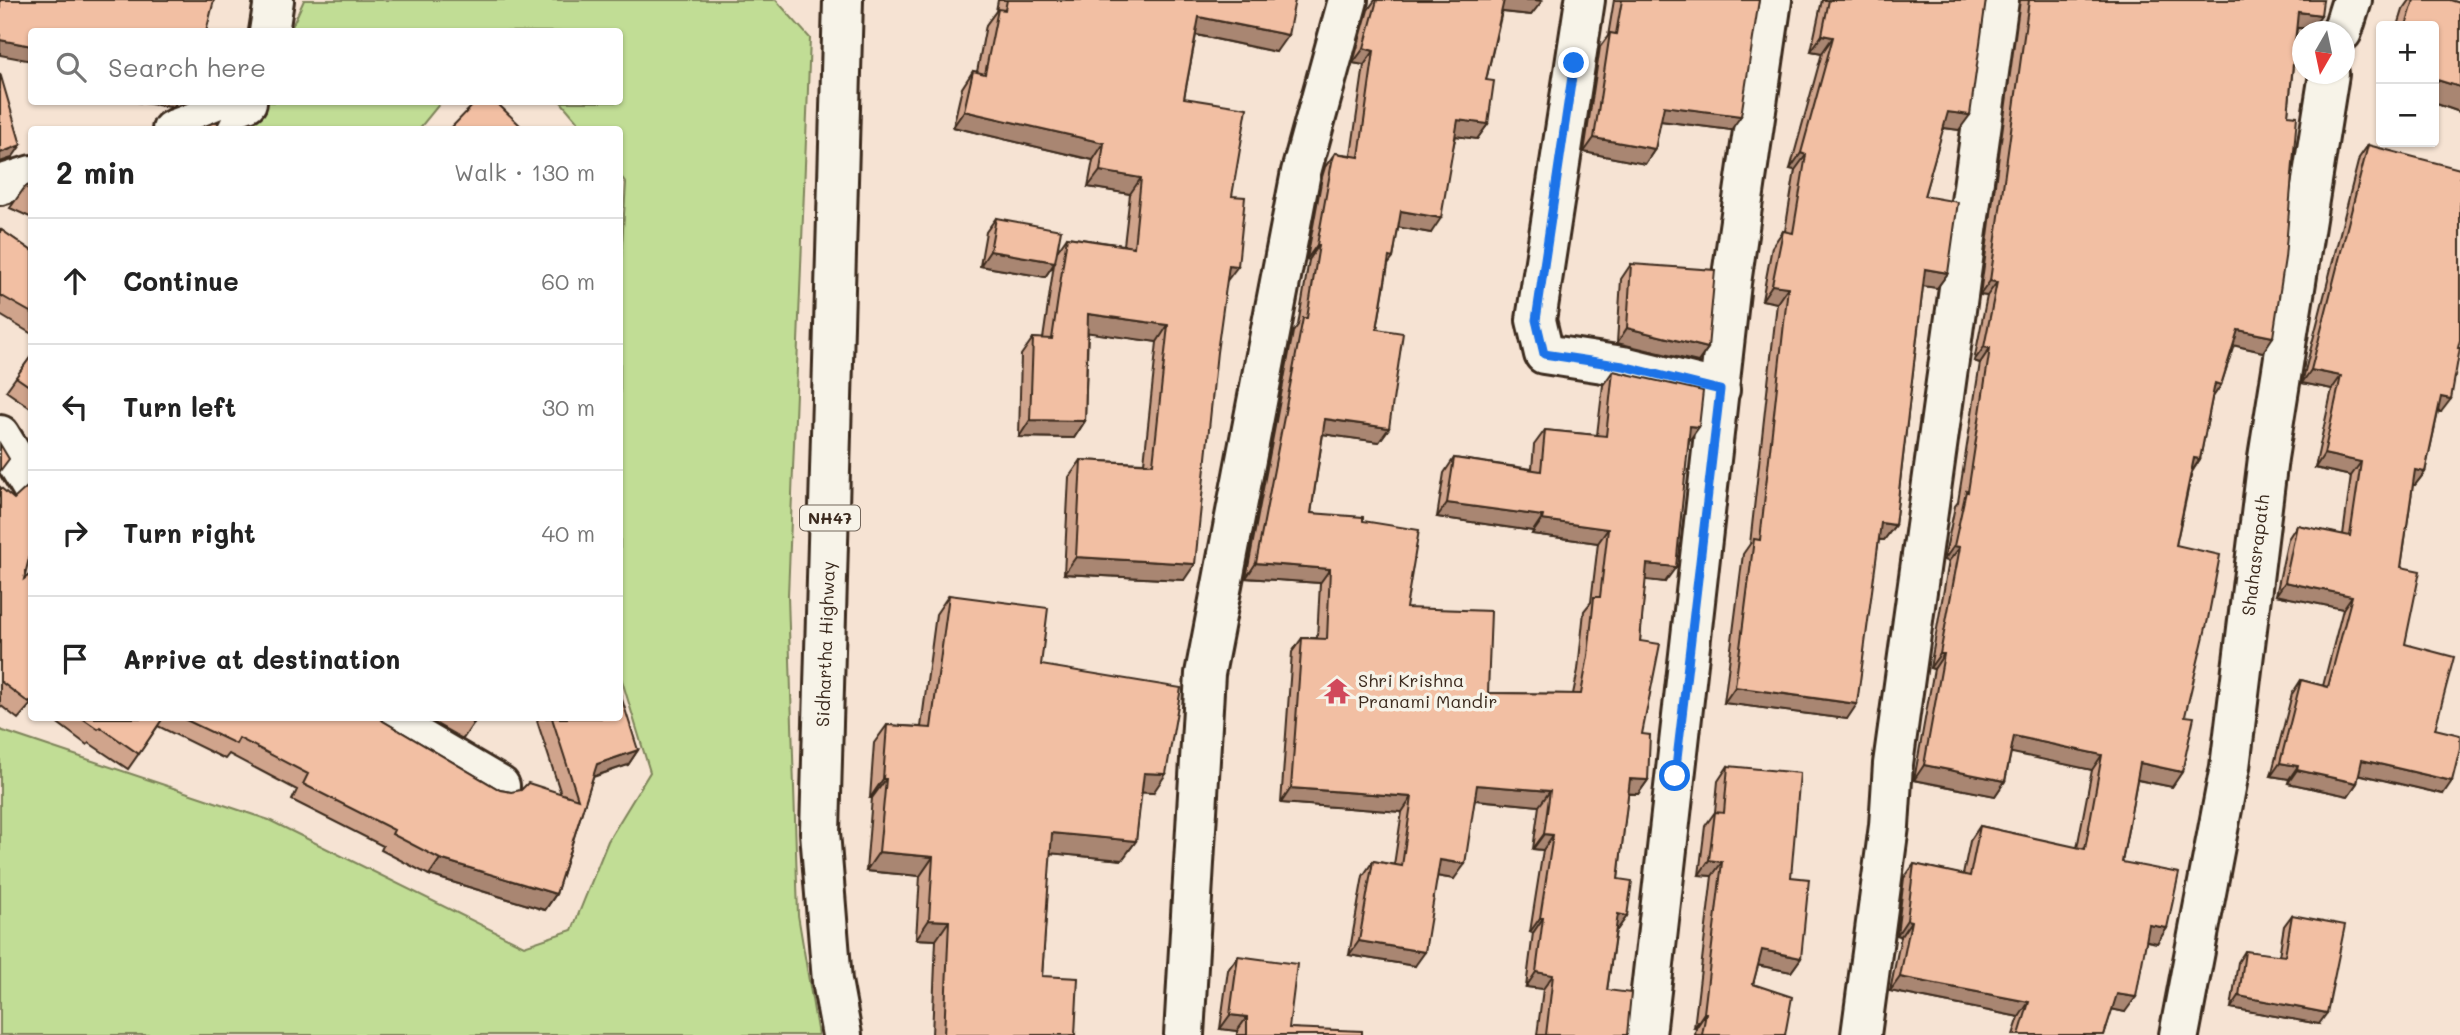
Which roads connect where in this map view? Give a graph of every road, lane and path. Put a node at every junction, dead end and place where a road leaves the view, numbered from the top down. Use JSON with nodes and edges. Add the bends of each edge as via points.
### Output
{"nodes":[{"id":1,"x":274,"y":0,"type":"edge"},
{"id":2,"x":843,"y":0,"type":"edge"},
{"id":3,"x":1349,"y":0,"type":"edge"},
{"id":4,"x":1585,"y":0,"type":"edge"},
{"id":5,"x":1772,"y":0,"type":"edge"},
{"id":6,"x":1999,"y":0,"type":"edge"},
{"id":7,"x":2352,"y":0,"type":"edge"},
{"id":8,"x":2345,"y":21,"type":"edge"},
{"id":9,"x":270,"y":28,"type":"edge"},
{"id":10,"x":2327,"y":84,"type":"edge"},
{"id":11,"x":239,"y":105,"type":"edge"},
{"id":12,"x":183,"y":126,"type":"edge"},
{"id":13,"x":28,"y":176,"type":"edge"},
{"id":14,"x":0,"y":185,"type":"edge"},
{"id":15,"x":1720,"y":390,"type":"junction"},
{"id":16,"x":0,"y":435,"type":"edge"},
{"id":17,"x":28,"y":481,"type":"edge"},
{"id":18,"x":389,"y":721,"type":"edge"},
{"id":19,"x":500,"y":786,"type":"edge"},
{"id":20,"x":842,"y":1035,"type":"edge"},
{"id":21,"x":1184,"y":1035,"type":"edge"},
{"id":22,"x":1646,"y":1035,"type":"edge"},
{"id":23,"x":1861,"y":1035,"type":"edge"},
{"id":24,"x":2179,"y":1035,"type":"edge"}],
"edges":[{"from":1,"to":9,"type":"main road"},
{"from":2,"to":20,"type":"main road","name":"Sidhartha Highway","number":"NH47","via":[[820,832],[832,981]]},
{"from":3,"to":21,"type":"main road","via":[[1301,172],[1205,674]]},
{"from":4,"to":15,"type":"main road","via":[[1536,320],[1544,354],[1623,366]]},
{"from":5,"to":15,"type":"main road"},
{"from":6,"to":23,"type":"main road","via":[[1893,764]]},
{"from":7,"to":8,"type":"main road"},
{"from":10,"to":24,"type":"main road","name":"Shahasrapath","via":[[2268,458],[2230,767]]},
{"from":11,"to":12,"type":"main road"},
{"from":13,"to":14,"type":"main road"},
{"from":15,"to":22,"type":"main road"},
{"from":16,"to":17,"type":"main road"},
{"from":18,"to":19,"type":"main road"}]}
